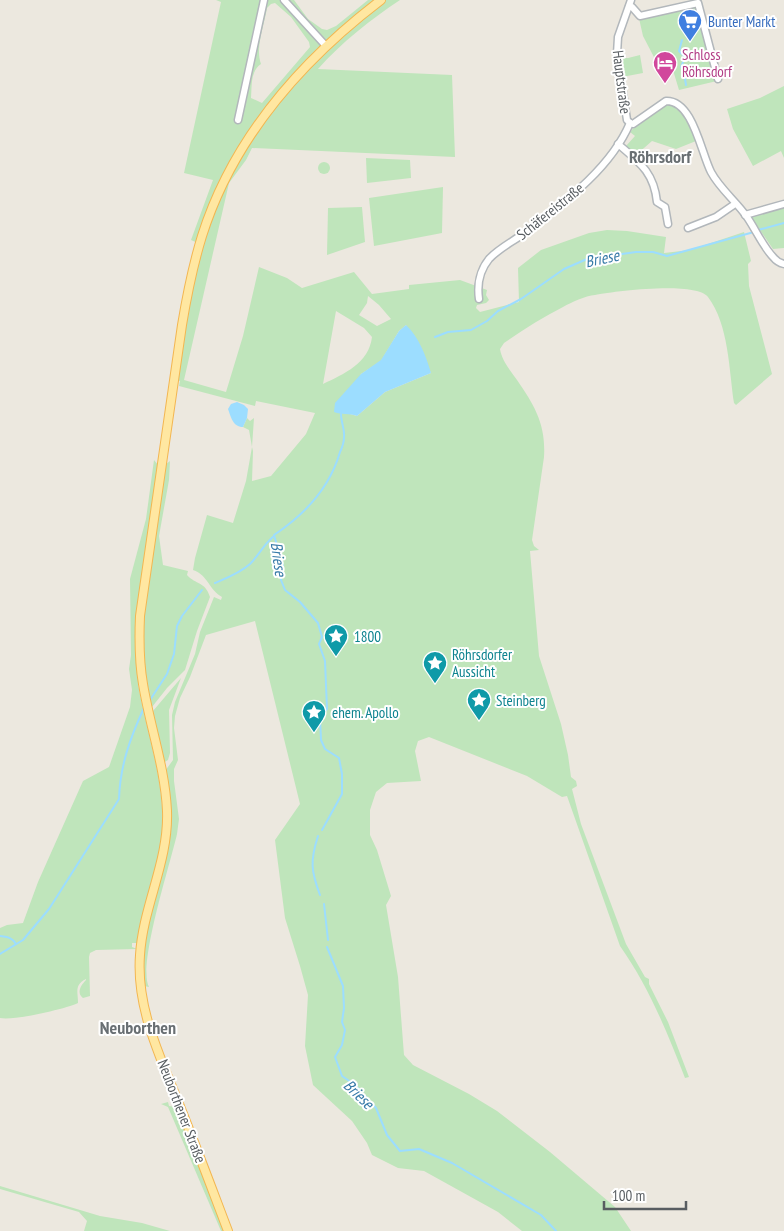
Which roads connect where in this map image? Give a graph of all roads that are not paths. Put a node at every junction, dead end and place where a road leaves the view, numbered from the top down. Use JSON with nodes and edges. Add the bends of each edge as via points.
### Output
{"nodes":[{"id":1,"x":264,"y":0,"type":"edge"},
{"id":2,"x":284,"y":0,"type":"edge"},
{"id":3,"x":381,"y":0,"type":"edge"},
{"id":4,"x":630,"y":3,"type":"edge"},
{"id":5,"x":326,"y":46,"type":"junction"},
{"id":6,"x":718,"y":79,"type":"dead end"},
{"id":7,"x":238,"y":120,"type":"dead end"},
{"id":8,"x":630,"y":124,"type":"junction"},
{"id":9,"x":618,"y":144,"type":"junction"},
{"id":10,"x":735,"y":204,"type":"junction"},
{"id":11,"x":784,"y":204,"type":"edge"},
{"id":12,"x":745,"y":214,"type":"junction"},
{"id":13,"x":668,"y":224,"type":"dead end"},
{"id":14,"x":688,"y":228,"type":"dead end"},
{"id":15,"x":784,"y":264,"type":"edge"},
{"id":16,"x":479,"y":299,"type":"dead end"},
{"id":17,"x":228,"y":1231,"type":"edge"}],
"edges":[{"from":1,"to":7,"type":"street"},
{"from":2,"to":5,"type":"street"},
{"from":3,"to":5,"type":"main road","name":"Neuborthener Straße"},
{"from":4,"to":6,"type":"street","via":[[640,16],[698,3]]},
{"from":4,"to":8,"type":"street","name":"Hauptstraße","via":[[616,54]]},
{"from":5,"to":17,"type":"main road","name":"Neuborthener Straße","via":[[270,107],[242,148],[216,200],[197,254],[182,325],[141,608],[139,648],[142,683],[164,781],[167,820],[162,858],[143,928],[140,956],[142,1001],[155,1043]]},
{"from":8,"to":9,"type":"street","name":"Schäfereistraße"},
{"from":8,"to":10,"type":"street","name":"Hauptstraße","via":[[666,101],[676,102],[690,120],[711,172]]},
{"from":9,"to":13,"type":"street","via":[[653,180],[657,202],[665,207]]},
{"from":9,"to":16,"type":"street","name":"Schäfereistraße","via":[[570,197],[489,259],[479,277]]},
{"from":10,"to":12,"type":"street","name":"Hauptstraße"},
{"from":10,"to":14,"type":"street","via":[[716,217]]},
{"from":11,"to":12,"type":"street"},
{"from":12,"to":15,"type":"street","name":"Hauptstraße","via":[[773,257]]}]}
